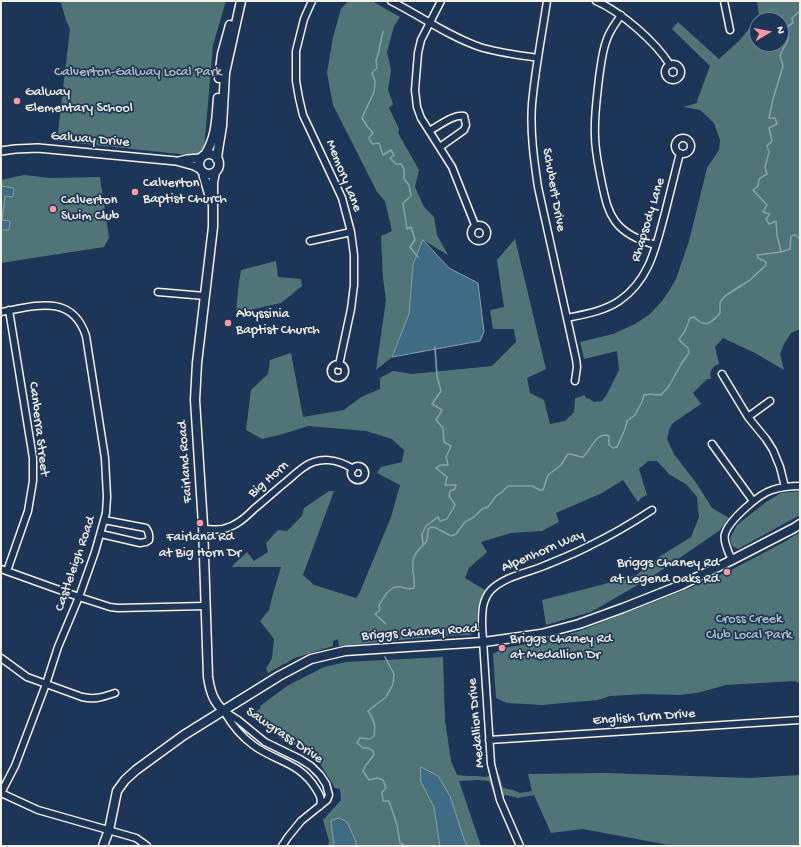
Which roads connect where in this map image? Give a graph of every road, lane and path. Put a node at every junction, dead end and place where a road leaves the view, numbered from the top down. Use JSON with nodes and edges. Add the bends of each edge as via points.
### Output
{"nodes":[{"id":1,"x":236,"y":1,"type":"edge"},
{"id":2,"x":241,"y":1,"type":"edge"},
{"id":3,"x":312,"y":1,"type":"edge"},
{"id":4,"x":391,"y":1,"type":"edge"},
{"id":5,"x":441,"y":1,"type":"edge"},
{"id":6,"x":547,"y":1,"type":"edge"},
{"id":7,"x":596,"y":1,"type":"edge"},
{"id":8,"x":724,"y":1,"type":"edge"},
{"id":9,"x":621,"y":15,"type":"junction"},
{"id":10,"x":430,"y":23,"type":"junction"},
{"id":11,"x":730,"y":30,"type":"dead end"},
{"id":12,"x":538,"y":58,"type":"junction"},
{"id":13,"x":670,"y":65,"type":"dead end"},
{"id":14,"x":429,"y":131,"type":"junction"},
{"id":15,"x":440,"y":147,"type":"junction"},
{"id":16,"x":1,"y":151,"type":"edge"},
{"id":17,"x":680,"y":153,"type":"dead end"},
{"id":18,"x":203,"y":157,"type":"junction"},
{"id":19,"x":218,"y":159,"type":"junction"},
{"id":20,"x":176,"y":161,"type":"junction"},
{"id":21,"x":202,"y":171,"type":"junction"},
{"id":22,"x":214,"y":172,"type":"junction"},
{"id":23,"x":213,"y":208,"type":"junction"},
{"id":24,"x":475,"y":225,"type":"dead end"},
{"id":25,"x":351,"y":232,"type":"junction"},
{"id":26,"x":310,"y":240,"type":"dead end"},
{"id":27,"x":656,"y":246,"type":"junction"},
{"id":28,"x":158,"y":292,"type":"dead end"},
{"id":29,"x":205,"y":296,"type":"junction"},
{"id":30,"x":9,"y":310,"type":"junction"},
{"id":31,"x":1,"y":312,"type":"edge"},
{"id":32,"x":567,"y":318,"type":"junction"},
{"id":33,"x":339,"y":365,"type":"dead end"},
{"id":34,"x":722,"y":374,"type":"dead end"},
{"id":35,"x":575,"y":381,"type":"dead end"},
{"id":36,"x":770,"y":401,"type":"dead end"},
{"id":37,"x":748,"y":417,"type":"junction"},
{"id":38,"x":712,"y":444,"type":"dead end"},
{"id":39,"x":353,"y":468,"type":"dead end"},
{"id":40,"x":800,"y":486,"type":"edge"},
{"id":41,"x":785,"y":487,"type":"junction"},
{"id":42,"x":753,"y":501,"type":"junction"},
{"id":43,"x":652,"y":510,"type":"dead end"},
{"id":44,"x":104,"y":520,"type":"junction"},
{"id":45,"x":800,"y":524,"type":"edge"},
{"id":46,"x":203,"y":529,"type":"junction"},
{"id":47,"x":101,"y":534,"type":"junction"},
{"id":48,"x":732,"y":560,"type":"junction"},
{"id":49,"x":4,"y":570,"type":"edge"},
{"id":50,"x":79,"y":597,"type":"junction"},
{"id":51,"x":205,"y":606,"type":"junction"},
{"id":52,"x":484,"y":642,"type":"junction"},
{"id":53,"x":1,"y":658,"type":"edge"},
{"id":54,"x":46,"y":684,"type":"junction"},
{"id":55,"x":115,"y":693,"type":"dead end"},
{"id":56,"x":224,"y":711,"type":"junction"},
{"id":57,"x":800,"y":720,"type":"edge"},
{"id":58,"x":251,"y":731,"type":"junction"},
{"id":59,"x":244,"y":738,"type":"junction"},
{"id":60,"x":489,"y":740,"type":"junction"},
{"id":61,"x":1,"y":793,"type":"edge"},
{"id":62,"x":320,"y":806,"type":"junction"},
{"id":63,"x":109,"y":830,"type":"junction"},
{"id":64,"x":103,"y":846,"type":"edge"},
{"id":65,"x":147,"y":846,"type":"edge"},
{"id":66,"x":282,"y":846,"type":"edge"},
{"id":67,"x":520,"y":846,"type":"edge"}],
"edges":[{"from":1,"to":18,"type":"main road","via":[[222,54],[216,128]]},
{"from":2,"to":19,"type":"main road","via":[[225,73]]},
{"from":3,"to":25,"type":"street","name":"Memory Lane","via":[[304,19],[296,51],[296,81],[304,115],[342,198]]},
{"from":4,"to":10,"type":"street"},
{"from":5,"to":10,"type":"street"},
{"from":6,"to":12,"type":"street","name":"Schubert Drive"},
{"from":7,"to":9,"type":"street"},
{"from":8,"to":11,"type":"street"},
{"from":9,"to":13,"type":"street","via":[[652,42]]},
{"from":9,"to":27,"type":"street","via":[[607,38],[602,57],[595,112],[594,136],[597,159],[606,205],[615,221],[625,232]]},
{"from":10,"to":12,"type":"street","via":[[481,47]]},
{"from":10,"to":14,"type":"street","via":[[421,40],[418,53],[415,90],[417,107]]},
{"from":12,"to":32,"type":"street","name":"Schubert Drive","via":[[532,105],[533,158]]},
{"from":14,"to":15,"type":"street"},
{"from":14,"to":15,"type":"street","via":[[454,117],[464,116],[464,130]]},
{"from":15,"to":24,"type":"street","via":[[452,167]]},
{"from":16,"to":20,"type":"street","name":"Galway Drive","via":[[38,148]]},
{"from":17,"to":27,"type":"street","name":"Rhapsody Lane"},
{"from":18,"to":19,"type":"main road","via":[[212,154]]},
{"from":18,"to":20,"type":"street","name":"Galway Drive"},
{"from":18,"to":21,"type":"main road","via":[[199,165]]},
{"from":19,"to":22,"type":"main road","via":[[219,166]]},
{"from":20,"to":21,"type":"street","name":"Galway Drive"},
{"from":21,"to":22,"type":"main road","via":[[210,174]]},
{"from":21,"to":23,"type":"main road","name":"Fairland Road"},
{"from":22,"to":23,"type":"main road","name":"Fairland Road"},
{"from":23,"to":29,"type":"main road","name":"Fairland Road"},
{"from":25,"to":26,"type":"street"},
{"from":25,"to":33,"type":"street","name":"Memory Lane","via":[[354,285]]},
{"from":27,"to":32,"type":"street","name":"Rhapsody Lane","via":[[644,276],[621,300],[599,311]]},
{"from":28,"to":29,"type":"street"},
{"from":29,"to":46,"type":"main road","name":"Fairland Road","via":[[195,400]]},
{"from":30,"to":31,"type":"street","name":"Castleleigh Road"},
{"from":30,"to":44,"type":"street","name":"Castleleigh Road","via":[[58,306],[77,318],[83,329],[105,458],[108,497]]},
{"from":30,"to":49,"type":"street","name":"Canberra Street","via":[[32,458],[33,480],[28,511]]},
{"from":32,"to":35,"type":"street","name":"Schubert Drive","via":[[576,359]]},
{"from":34,"to":37,"type":"street"},
{"from":36,"to":37,"type":"street"},
{"from":37,"to":41,"type":"street","via":[[773,450]]},
{"from":38,"to":42,"type":"street"},
{"from":39,"to":46,"type":"street","name":"Big Horn","via":[[333,460],[322,460],[304,466],[237,524],[223,529]]},
{"from":40,"to":41,"type":"street"},
{"from":41,"to":42,"type":"street","via":[[771,490]]},
{"from":42,"to":48,"type":"street","via":[[731,522],[724,534]]},
{"from":43,"to":52,"type":"street","name":"Alpenhorn Way","via":[[590,546],[503,581],[492,590],[482,609]]},
{"from":44,"to":47,"type":"street","name":"Castleleigh Road"},
{"from":44,"to":47,"type":"street","via":[[146,528],[150,537],[146,542],[140,543]]},
{"from":45,"to":48,"type":"main road","name":"Briggs Chaney Road"},
{"from":46,"to":51,"type":"main road","name":"Fairland Road"},
{"from":47,"to":50,"type":"street","name":"Castleleigh Road"},
{"from":48,"to":52,"type":"main road","name":"Briggs Chaney Road","via":[[681,585],[579,624],[541,634]]},
{"from":49,"to":50,"type":"street"},
{"from":50,"to":51,"type":"street","via":[[118,608]]},
{"from":50,"to":54,"type":"street","name":"Castleleigh Road"},
{"from":51,"to":56,"type":"main road","name":"Fairland Road","via":[[208,677],[214,699]]},
{"from":52,"to":56,"type":"main road","name":"Briggs Chaney Road","via":[[345,652],[311,659]]},
{"from":52,"to":60,"type":"street","name":"Medallion Drive"},
{"from":53,"to":54,"type":"street","via":[[27,677]]},
{"from":54,"to":55,"type":"street","via":[[88,698]]},
{"from":54,"to":61,"type":"street","name":"Castleleigh Road","via":[[15,766]]},
{"from":56,"to":58,"type":"street","name":"Sawgrass Drive"},
{"from":56,"to":59,"type":"street","name":"Sawgrass Drive"},
{"from":56,"to":63,"type":"main road","name":"Briggs Chaney Road","via":[[184,735],[125,780],[117,791]]},
{"from":57,"to":60,"type":"street","name":"English Turn Drive"},
{"from":58,"to":59,"type":"street"},
{"from":58,"to":62,"type":"street","name":"Sawgrass Drive","via":[[265,742],[311,766],[320,775],[329,795]]},
{"from":59,"to":62,"type":"street","name":"Sawgrass Drive","via":[[262,751],[306,774],[321,797]]},
{"from":60,"to":67,"type":"street","name":"Medallion Drive","via":[[490,764],[500,800]]},
{"from":61,"to":63,"type":"street","via":[[38,810]]},
{"from":62,"to":66,"type":"street","via":[[301,821]]},
{"from":63,"to":64,"type":"main road","name":"Briggs Chaney Road"},
{"from":63,"to":65,"type":"street","via":[[136,838]]}]}
